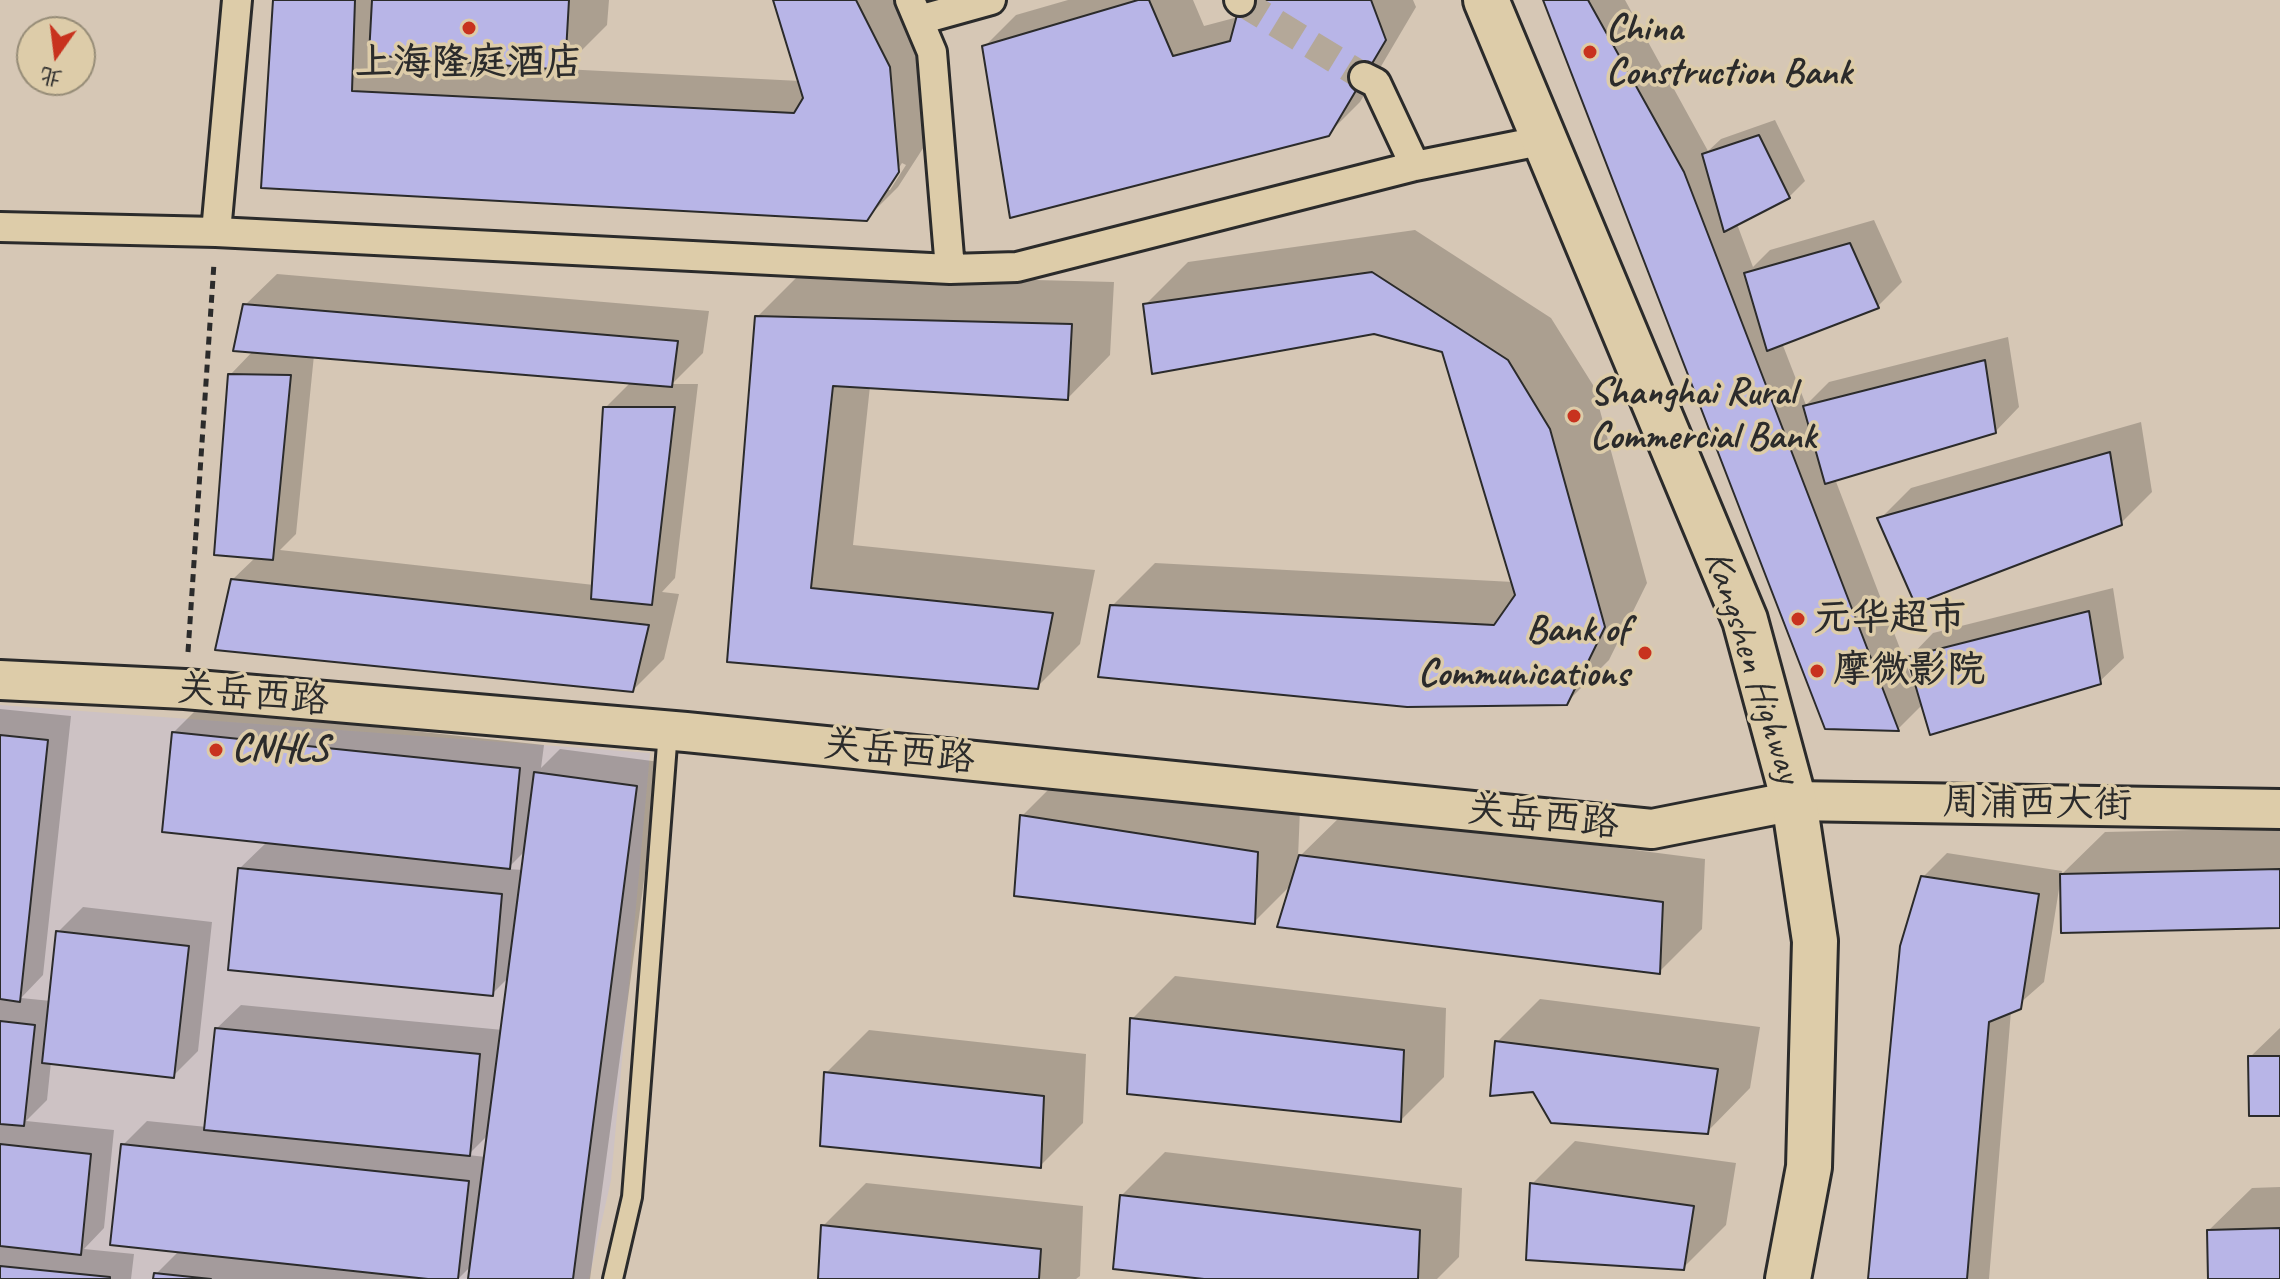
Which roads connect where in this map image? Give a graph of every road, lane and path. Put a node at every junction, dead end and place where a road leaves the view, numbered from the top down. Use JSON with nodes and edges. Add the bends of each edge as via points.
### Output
{"nodes":[{"id":1,"x":237,"y":0,"type":"edge"},
{"id":2,"x":991,"y":0,"type":"edge"},
{"id":3,"x":1486,"y":0,"type":"edge"},
{"id":4,"x":914,"y":10,"type":"edge"},
{"id":5,"x":1364,"y":77,"type":"tunnel mouth"},
{"id":6,"x":1545,"y":140,"type":"junction"},
{"id":7,"x":1415,"y":166,"type":"junction"},
{"id":8,"x":0,"y":227,"type":"edge"},
{"id":9,"x":216,"y":232,"type":"junction"},
{"id":10,"x":950,"y":269,"type":"junction"},
{"id":11,"x":0,"y":680,"type":"edge"},
{"id":12,"x":185,"y":689,"type":"junction"},
{"id":13,"x":668,"y":731,"type":"junction"},
{"id":14,"x":1794,"y":801,"type":"junction"},
{"id":15,"x":2280,"y":809,"type":"edge"},
{"id":16,"x":613,"y":1279,"type":"edge"},
{"id":17,"x":1788,"y":1279,"type":"edge"}],
"edges":[{"from":1,"to":9,"type":"street"},
{"from":2,"to":4,"type":"street"},
{"from":3,"to":6,"type":"street","name":"Kangshen Highway"},
{"from":4,"to":10,"type":"street","via":[[932,52]]},
{"from":5,"to":7,"type":"street","via":[[1376,83]]},
{"from":6,"to":7,"type":"street"},
{"from":6,"to":14,"type":"street","name":"Kangshen Highway","via":[[1745,620]]},
{"from":7,"to":10,"type":"street","via":[[1017,267]]},
{"from":8,"to":9,"type":"street"},
{"from":9,"to":10,"type":"street"},
{"from":9,"to":12,"type":"path"},
{"from":11,"to":12,"type":"street","name":"关岳西路"},
{"from":12,"to":13,"type":"street","name":"关岳西路"},
{"from":13,"to":14,"type":"street","name":"关岳西路","via":[[1652,829]]},
{"from":13,"to":16,"type":"lane","via":[[632,1197]]},
{"from":14,"to":15,"type":"street","name":"周浦西大街"},
{"from":14,"to":17,"type":"street","name":"Kangshen Highway","via":[[1815,941],[1809,1167]]}]}
